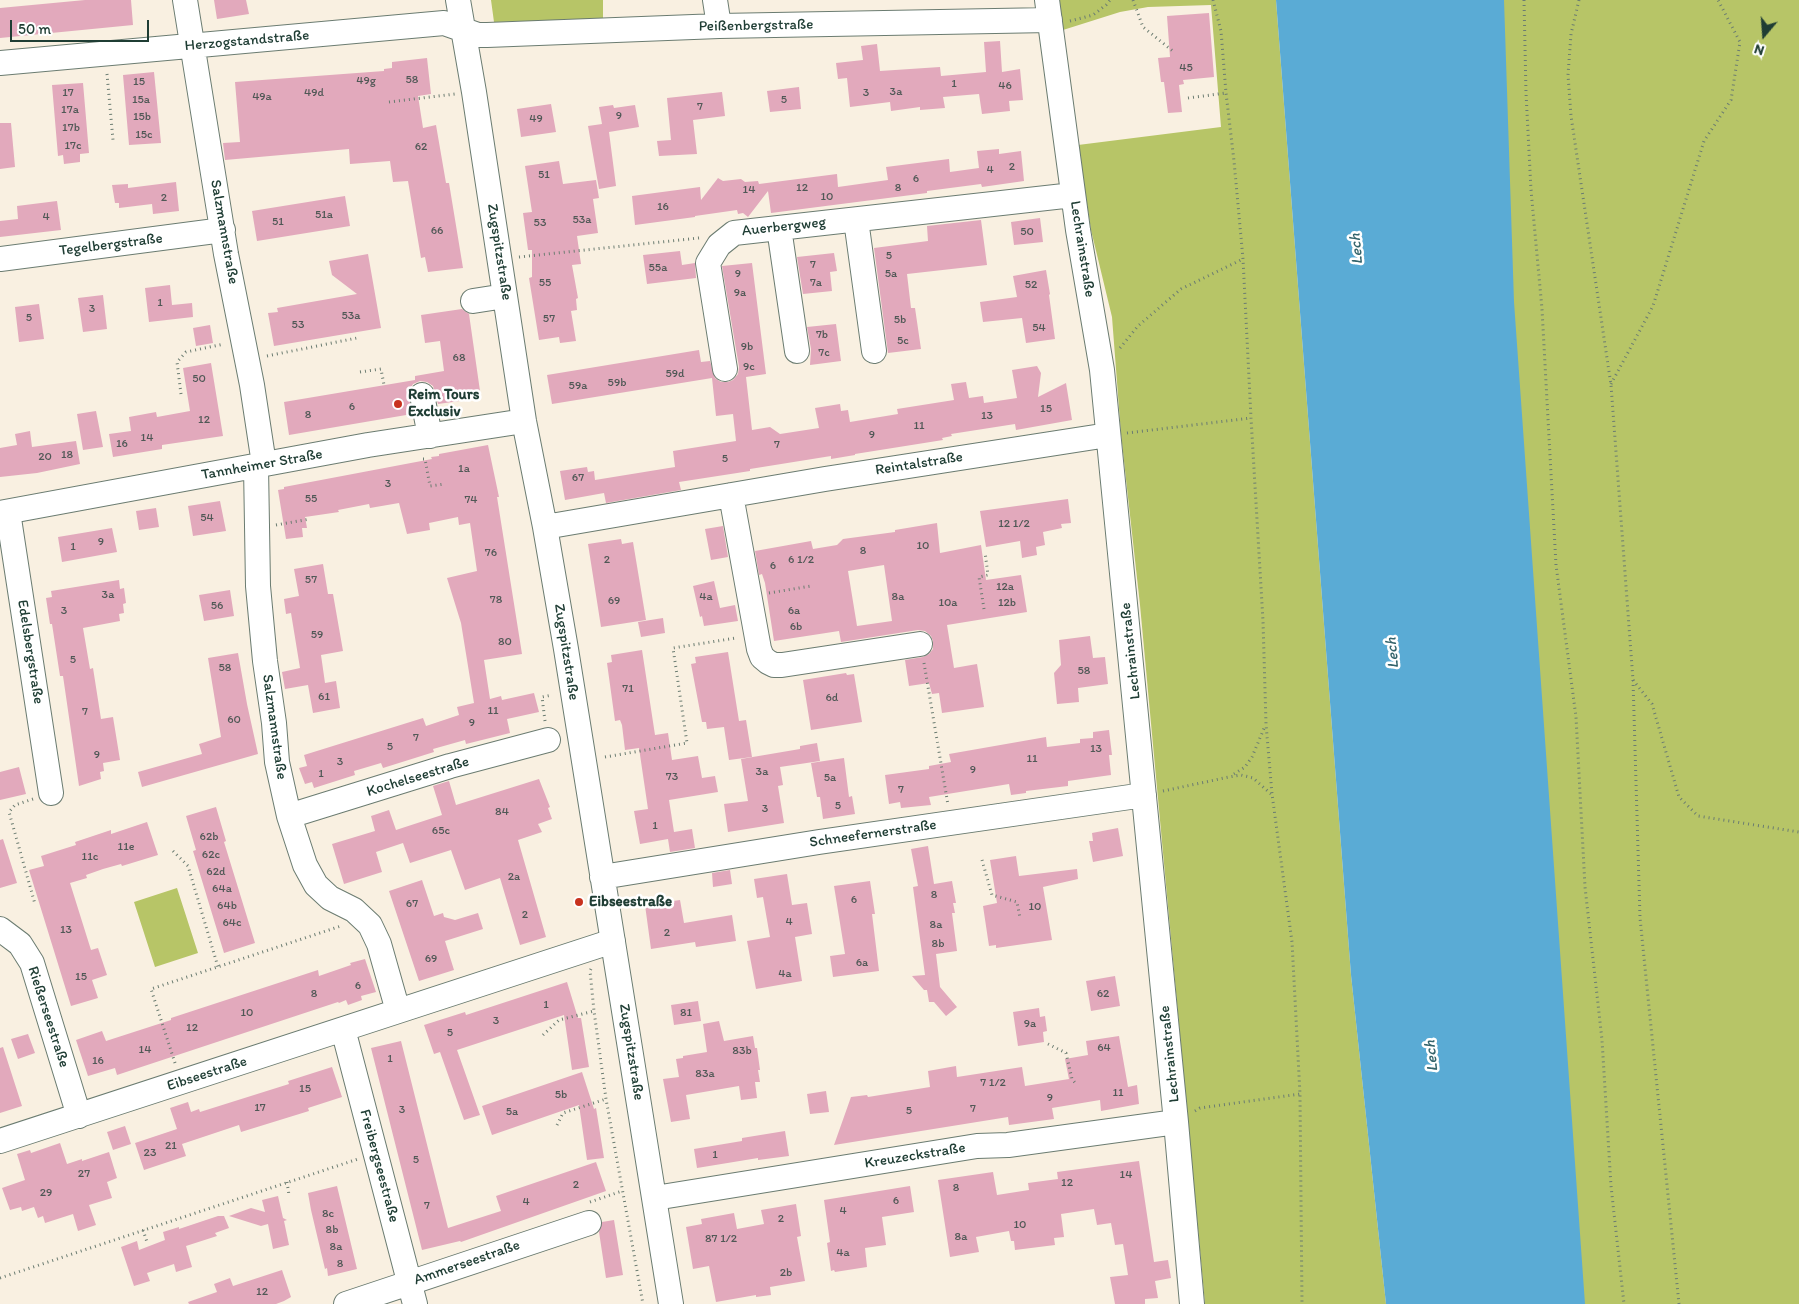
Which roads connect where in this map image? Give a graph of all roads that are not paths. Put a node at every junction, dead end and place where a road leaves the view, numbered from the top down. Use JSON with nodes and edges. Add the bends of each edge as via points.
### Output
{"nodes":[{"id":1,"x":185,"y":0,"type":"edge"},
{"id":2,"x":458,"y":0,"type":"edge"},
{"id":3,"x":715,"y":0,"type":"edge"},
{"id":4,"x":1049,"y":10,"type":"edge"},
{"id":5,"x":719,"y":26,"type":"junction"},
{"id":6,"x":464,"y":30,"type":"junction"},
{"id":7,"x":192,"y":46,"type":"junction"},
{"id":8,"x":0,"y":63,"type":"edge"},
{"id":9,"x":1073,"y":195,"type":"junction"},
{"id":10,"x":856,"y":220,"type":"junction"},
{"id":11,"x":779,"y":228,"type":"junction"},
{"id":12,"x":223,"y":230,"type":"junction"},
{"id":13,"x":0,"y":259,"type":"edge"},
{"id":14,"x":505,"y":296,"type":"junction"},
{"id":15,"x":473,"y":301,"type":"dead end"},
{"id":16,"x":797,"y":350,"type":"dead end"},
{"id":17,"x":874,"y":351,"type":"dead end"},
{"id":18,"x":725,"y":369,"type":"dead end"},
{"id":19,"x":422,"y":395,"type":"dead end"},
{"id":20,"x":524,"y":421,"type":"junction"},
{"id":21,"x":1108,"y":435,"type":"junction"},
{"id":22,"x":430,"y":436,"type":"junction"},
{"id":23,"x":260,"y":465,"type":"junction"},
{"id":24,"x":731,"y":495,"type":"junction"},
{"id":25,"x":4,"y":512,"type":"edge"},
{"id":26,"x":545,"y":527,"type":"junction"},
{"id":27,"x":920,"y":644,"type":"dead end"},
{"id":28,"x":548,"y":740,"type":"road end"},
{"id":29,"x":51,"y":793,"type":"road end"},
{"id":30,"x":1144,"y":795,"type":"junction"},
{"id":31,"x":289,"y":816,"type":"junction"},
{"id":32,"x":602,"y":877,"type":"junction"},
{"id":33,"x":0,"y":929,"type":"edge"},
{"id":34,"x":613,"y":941,"type":"junction"},
{"id":35,"x":398,"y":1011,"type":"junction"},
{"id":36,"x":342,"y":1029,"type":"junction"},
{"id":37,"x":79,"y":1116,"type":"junction"},
{"id":38,"x":1176,"y":1122,"type":"junction"},
{"id":39,"x":0,"y":1141,"type":"edge"},
{"id":40,"x":655,"y":1198,"type":"junction"},
{"id":41,"x":589,"y":1223,"type":"dead end"},
{"id":42,"x":412,"y":1293,"type":"edge"},
{"id":43,"x":346,"y":1304,"type":"edge"},
{"id":44,"x":671,"y":1304,"type":"edge"},
{"id":45,"x":1192,"y":1304,"type":"edge"}],
"edges":[{"from":1,"to":7,"type":"street","name":"Salzmannstraße"},
{"from":2,"to":6,"type":"street","name":"Zugspitzstraße"},
{"from":3,"to":5,"type":"street"},
{"from":4,"to":5,"type":"street","name":"Peißenbergstraße"},
{"from":4,"to":9,"type":"street","name":"Lechrainstraße"},
{"from":5,"to":6,"type":"street","name":"Peißenbergstraße","via":[[487,35]]},
{"from":6,"to":7,"type":"street","name":"Herzogstandstraße","via":[[433,23]]},
{"from":6,"to":14,"type":"street","name":"Zugspitzstraße"},
{"from":7,"to":8,"type":"street","name":"Herzogstandstraße"},
{"from":7,"to":12,"type":"street","name":"Salzmannstraße"},
{"from":9,"to":10,"type":"street","name":"Auerbergweg"},
{"from":9,"to":21,"type":"street","name":"Lechrainstraße","via":[[1102,370]]},
{"from":10,"to":11,"type":"street","name":"Auerbergweg"},
{"from":10,"to":17,"type":"street"},
{"from":11,"to":16,"type":"street"},
{"from":11,"to":18,"type":"street","name":"Auerbergweg","via":[[734,233],[718,245],[708,263]]},
{"from":12,"to":13,"type":"street","name":"Tegelbergstraße"},
{"from":12,"to":23,"type":"street","name":"Salzmannstraße","via":[[245,350]]},
{"from":14,"to":15,"type":"street"},
{"from":14,"to":20,"type":"street","name":"Zugspitzstraße"},
{"from":19,"to":22,"type":"street"},
{"from":20,"to":22,"type":"street","name":"Tannheimer Straße"},
{"from":20,"to":26,"type":"street","name":"Zugspitzstraße"},
{"from":21,"to":24,"type":"street","name":"Reintalstraße"},
{"from":21,"to":30,"type":"street","name":"Lechrainstraße"},
{"from":22,"to":23,"type":"street","name":"Tannheimer Straße"},
{"from":23,"to":25,"type":"street","name":"Tannheimer Straße"},
{"from":23,"to":31,"type":"street","name":"Salzmannstraße","via":[[256,528],[258,586],[276,762]]},
{"from":24,"to":26,"type":"street","name":"Reintalstraße"},
{"from":24,"to":27,"type":"street","via":[[756,634],[762,657],[768,662],[782,665]]},
{"from":25,"to":29,"type":"street","name":"Edelsbergstraße"},
{"from":26,"to":32,"type":"street","name":"Zugspitzstraße"},
{"from":28,"to":31,"type":"street","name":"Kochelseestraße","via":[[450,766]]},
{"from":30,"to":32,"type":"street","name":"Schneefernerstraße"},
{"from":30,"to":38,"type":"street","name":"Lechrainstraße"},
{"from":31,"to":35,"type":"street","name":"Salzmannstraße","via":[[316,886],[330,898],[354,910],[370,925],[379,944]]},
{"from":32,"to":34,"type":"street","name":"Zugspitzstraße"},
{"from":33,"to":37,"type":"street","name":"Rießerseestraße","via":[[20,944],[32,963]]},
{"from":34,"to":35,"type":"street","name":"Eibseestraße"},
{"from":34,"to":40,"type":"street","name":"Zugspitzstraße"},
{"from":35,"to":36,"type":"street","name":"Eibseestraße"},
{"from":36,"to":37,"type":"street","name":"Eibseestraße"},
{"from":36,"to":42,"type":"street","name":"Freibergseestraße"},
{"from":37,"to":39,"type":"street","name":"Eibseestraße"},
{"from":38,"to":40,"type":"street","name":"Kreuzeckstraße","via":[[1008,1145],[977,1146]]},
{"from":38,"to":45,"type":"street","name":"Lechrainstraße"},
{"from":40,"to":44,"type":"street","name":"Zugspitzstraße"},
{"from":41,"to":42,"type":"street","name":"Ammerseestraße"},
{"from":42,"to":43,"type":"street","name":"Ammerseestraße"}]}
